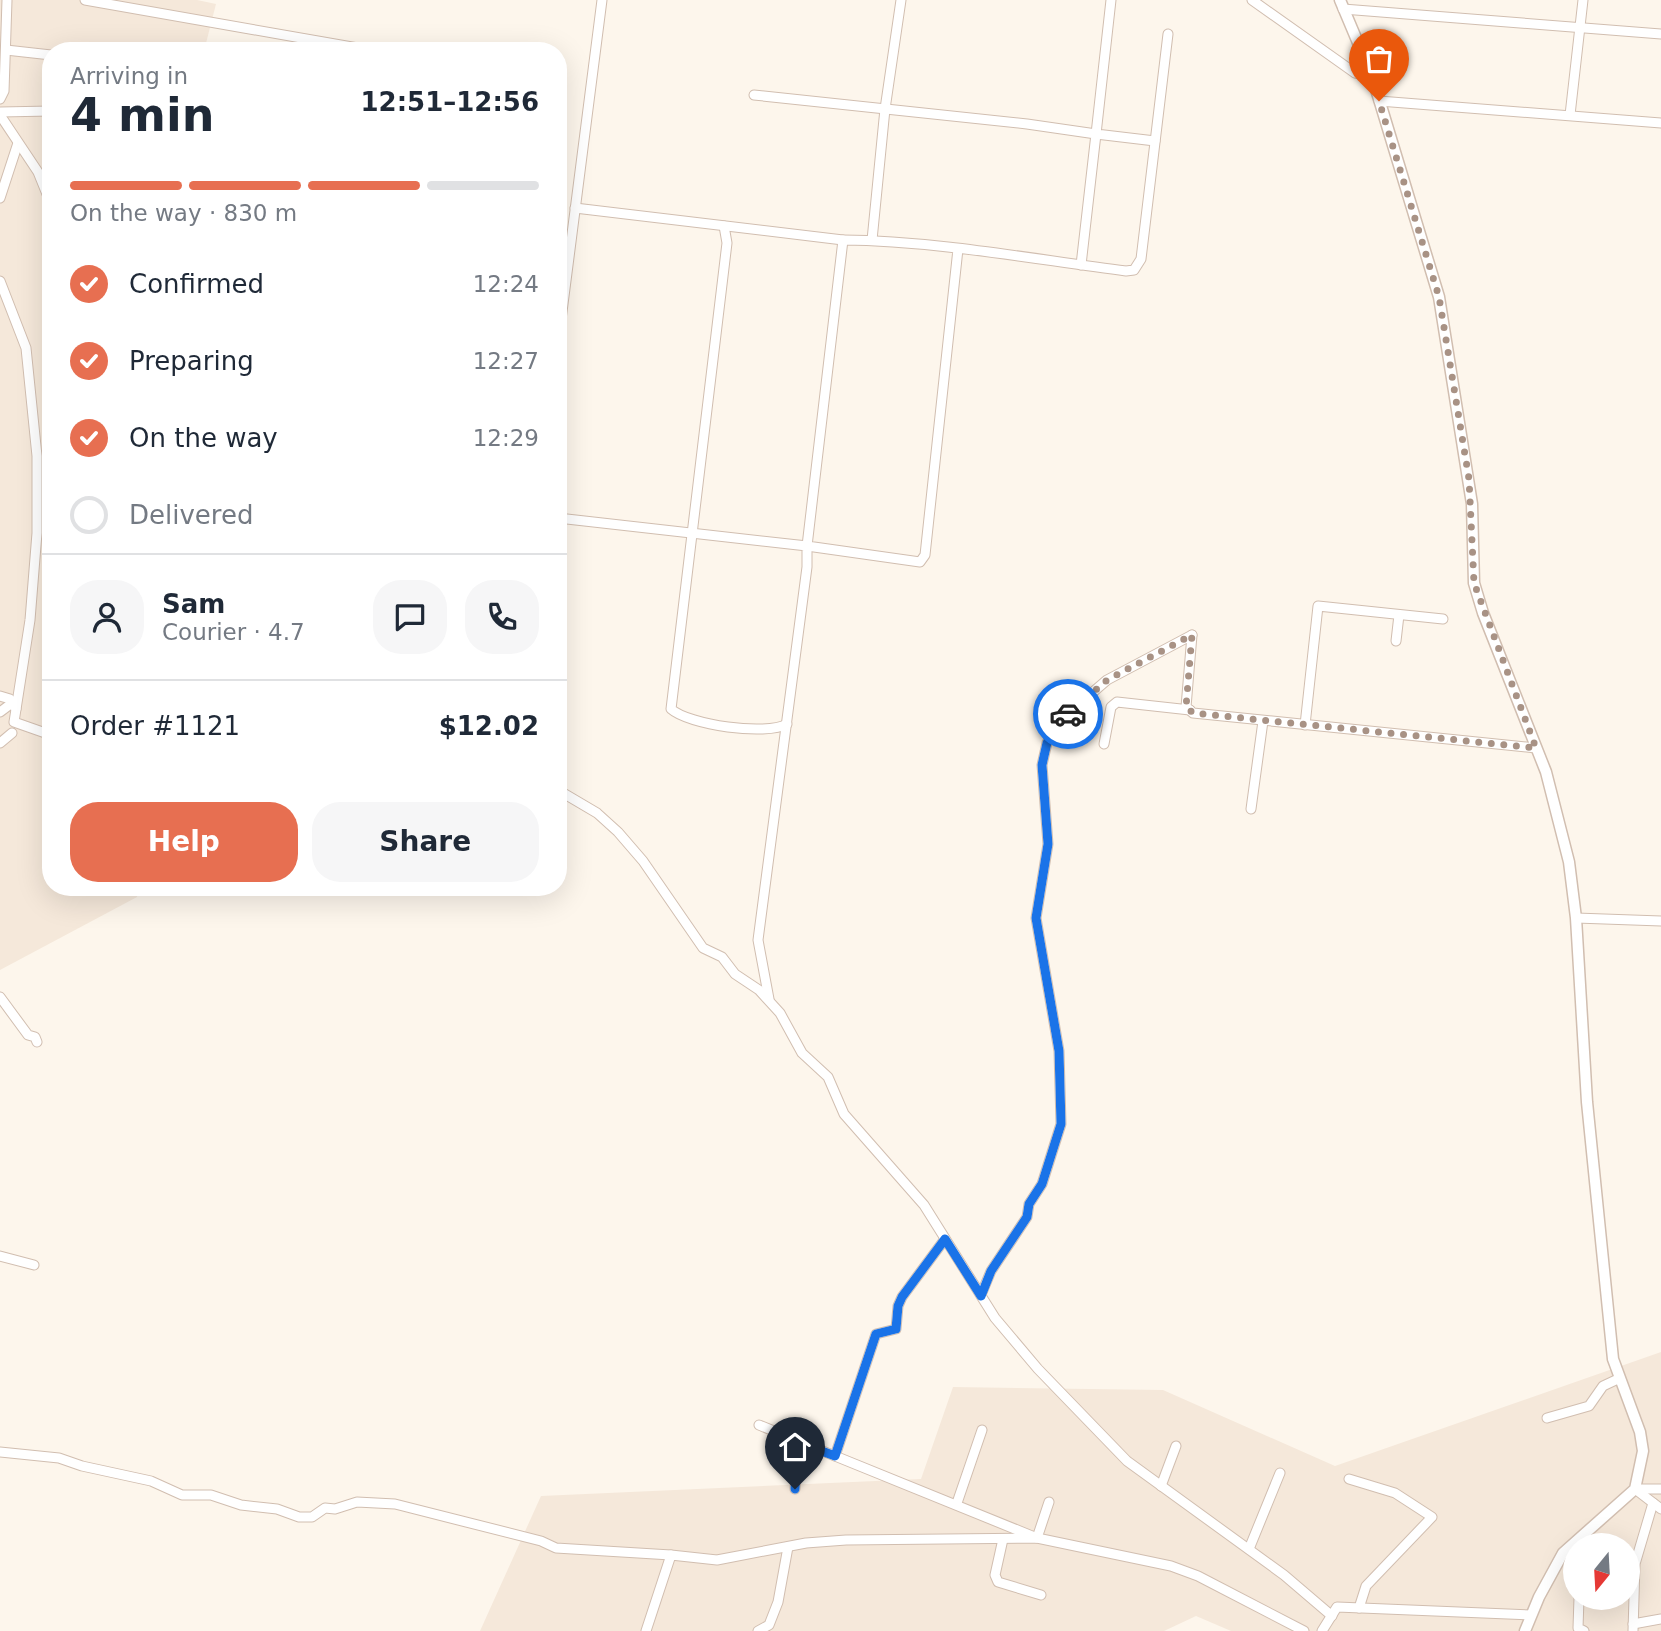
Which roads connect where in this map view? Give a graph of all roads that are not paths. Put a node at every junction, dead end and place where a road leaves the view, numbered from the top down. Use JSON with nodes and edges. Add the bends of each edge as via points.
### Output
{"nodes":[{"id":1,"x":7,"y":0,"type":"edge"},
{"id":2,"x":85,"y":0,"type":"edge"},
{"id":3,"x":602,"y":0,"type":"edge"},
{"id":4,"x":901,"y":0,"type":"edge"},
{"id":5,"x":1111,"y":0,"type":"edge"},
{"id":6,"x":1252,"y":0,"type":"edge"},
{"id":7,"x":1583,"y":0,"type":"edge"},
{"id":8,"x":1341,"y":4,"type":"edge"},
{"id":9,"x":1579,"y":30,"type":"junction"},
{"id":10,"x":1168,"y":34,"type":"dead end"},
{"id":11,"x":1661,"y":34,"type":"edge"},
{"id":12,"x":324,"y":42,"type":"edge"},
{"id":13,"x":6,"y":50,"type":"junction"},
{"id":14,"x":42,"y":54,"type":"edge"},
{"id":15,"x":1372,"y":76,"type":"junction"},
{"id":16,"x":754,"y":95,"type":"dead end"},
{"id":17,"x":0,"y":99,"type":"edge"},
{"id":18,"x":1379,"y":101,"type":"junction"},
{"id":19,"x":885,"y":109,"type":"junction"},
{"id":20,"x":42,"y":110,"type":"edge"},
{"id":21,"x":0,"y":114,"type":"edge"},
{"id":22,"x":1570,"y":115,"type":"junction"},
{"id":23,"x":1661,"y":123,"type":"edge"},
{"id":24,"x":1096,"y":134,"type":"junction"},
{"id":25,"x":1155,"y":141,"type":"junction"},
{"id":26,"x":18,"y":142,"type":"junction"},
{"id":27,"x":42,"y":182,"type":"edge"},
{"id":28,"x":0,"y":198,"type":"edge"},
{"id":29,"x":575,"y":208,"type":"junction"},
{"id":30,"x":724,"y":226,"type":"junction"},
{"id":31,"x":843,"y":240,"type":"junction"},
{"id":32,"x":872,"y":240,"type":"junction"},
{"id":33,"x":958,"y":249,"type":"junction"},
{"id":34,"x":1081,"y":265,"type":"junction"},
{"id":35,"x":567,"y":272,"type":"edge"},
{"id":36,"x":0,"y":281,"type":"edge"},
{"id":37,"x":567,"y":519,"type":"edge"},
{"id":38,"x":690,"y":532,"type":"junction"},
{"id":39,"x":807,"y":546,"type":"junction"},
{"id":40,"x":1399,"y":615,"type":"junction"},
{"id":41,"x":1443,"y":619,"type":"dead end"},
{"id":42,"x":1396,"y":641,"type":"dead end"},
{"id":43,"x":0,"y":696,"type":"edge"},
{"id":44,"x":14,"y":706,"type":"junction"},
{"id":45,"x":1190,"y":710,"type":"junction"},
{"id":46,"x":0,"y":712,"type":"edge"},
{"id":47,"x":1264,"y":721,"type":"junction"},
{"id":48,"x":787,"y":724,"type":"junction"},
{"id":49,"x":1305,"y":725,"type":"junction"},
{"id":50,"x":42,"y":732,"type":"edge"},
{"id":51,"x":12,"y":733,"type":"dead end"},
{"id":52,"x":0,"y":743,"type":"edge"},
{"id":53,"x":1104,"y":744,"type":"dead end"},
{"id":54,"x":1536,"y":748,"type":"junction"},
{"id":55,"x":567,"y":795,"type":"edge"},
{"id":56,"x":1251,"y":809,"type":"dead end"},
{"id":57,"x":1576,"y":918,"type":"junction"},
{"id":58,"x":1661,"y":921,"type":"edge"},
{"id":59,"x":0,"y":998,"type":"edge"},
{"id":60,"x":769,"y":1001,"type":"junction"},
{"id":61,"x":37,"y":1042,"type":"dead end"},
{"id":62,"x":945,"y":1239,"type":"junction"},
{"id":63,"x":0,"y":1256,"type":"edge"},
{"id":64,"x":34,"y":1265,"type":"dead end"},
{"id":65,"x":981,"y":1296,"type":"junction"},
{"id":66,"x":1618,"y":1379,"type":"junction"},
{"id":67,"x":1547,"y":1418,"type":"dead end"},
{"id":68,"x":759,"y":1425,"type":"dead end"},
{"id":69,"x":982,"y":1430,"type":"dead end"},
{"id":70,"x":798,"y":1442,"type":"junction"},
{"id":71,"x":1176,"y":1446,"type":"dead end"},
{"id":72,"x":0,"y":1452,"type":"edge"},
{"id":73,"x":835,"y":1456,"type":"junction"},
{"id":74,"x":1280,"y":1473,"type":"dead end"},
{"id":75,"x":1349,"y":1479,"type":"dead end"},
{"id":76,"x":1161,"y":1486,"type":"junction"},
{"id":77,"x":795,"y":1489,"type":"dead end"},
{"id":78,"x":1635,"y":1489,"type":"junction"},
{"id":79,"x":1661,"y":1489,"type":"edge"},
{"id":80,"x":1049,"y":1502,"type":"dead end"},
{"id":81,"x":957,"y":1503,"type":"junction"},
{"id":82,"x":1657,"y":1506,"type":"edge"},
{"id":83,"x":1591,"y":1533,"type":"edge"},
{"id":84,"x":1037,"y":1538,"type":"junction"},
{"id":85,"x":1003,"y":1539,"type":"junction"},
{"id":86,"x":788,"y":1547,"type":"junction"},
{"id":87,"x":1249,"y":1549,"type":"junction"},
{"id":88,"x":1563,"y":1553,"type":"edge"},
{"id":89,"x":671,"y":1555,"type":"junction"},
{"id":90,"x":1041,"y":1595,"type":"dead end"},
{"id":91,"x":1359,"y":1608,"type":"junction"},
{"id":92,"x":1579,"y":1610,"type":"edge"},
{"id":93,"x":1531,"y":1615,"type":"junction"},
{"id":94,"x":1332,"y":1616,"type":"junction"},
{"id":95,"x":1661,"y":1619,"type":"edge"},
{"id":96,"x":1633,"y":1627,"type":"edge"},
{"id":97,"x":646,"y":1631,"type":"edge"},
{"id":98,"x":758,"y":1631,"type":"edge"},
{"id":99,"x":1304,"y":1631,"type":"edge"},
{"id":100,"x":1323,"y":1631,"type":"edge"},
{"id":101,"x":1525,"y":1631,"type":"edge"},
{"id":102,"x":1584,"y":1631,"type":"edge"}],
"edges":[{"from":1,"to":13,"type":"street"},
{"from":2,"to":12,"type":"street"},
{"from":3,"to":29,"type":"street"},
{"from":4,"to":19,"type":"street"},
{"from":5,"to":24,"type":"street"},
{"from":6,"to":15,"type":"street","via":[[1355,73]]},
{"from":7,"to":9,"type":"street"},
{"from":8,"to":9,"type":"street"},
{"from":8,"to":15,"type":"street"},
{"from":9,"to":11,"type":"street"},
{"from":9,"to":22,"type":"street"},
{"from":10,"to":25,"type":"street"},
{"from":13,"to":14,"type":"street"},
{"from":13,"to":17,"type":"street"},
{"from":15,"to":18,"type":"street"},
{"from":16,"to":19,"type":"street"},
{"from":18,"to":22,"type":"street"},
{"from":18,"to":54,"type":"street","via":[[1439,297],[1472,504],[1474,583]]},
{"from":19,"to":24,"type":"street"},
{"from":19,"to":32,"type":"street"},
{"from":20,"to":21,"type":"street"},
{"from":21,"to":26,"type":"street"},
{"from":22,"to":23,"type":"street"},
{"from":24,"to":25,"type":"street"},
{"from":24,"to":34,"type":"street"},
{"from":25,"to":34,"type":"street","via":[[1139,267],[1126,271]]},
{"from":26,"to":27,"type":"street"},
{"from":26,"to":28,"type":"street"},
{"from":29,"to":30,"type":"street"},
{"from":29,"to":35,"type":"street"},
{"from":30,"to":31,"type":"street"},
{"from":30,"to":38,"type":"street","via":[[726,251]]},
{"from":31,"to":32,"type":"street"},
{"from":31,"to":39,"type":"street"},
{"from":32,"to":33,"type":"street"},
{"from":33,"to":34,"type":"street"},
{"from":33,"to":39,"type":"street","via":[[925,555],[920,562]]},
{"from":36,"to":44,"type":"street","via":[[26,348],[37,456],[30,620]]},
{"from":37,"to":38,"type":"street"},
{"from":38,"to":39,"type":"street"},
{"from":38,"to":48,"type":"street","via":[[671,709],[680,717],[726,726],[776,730]]},
{"from":39,"to":48,"type":"street"},
{"from":40,"to":41,"type":"street"},
{"from":40,"to":42,"type":"street"},
{"from":40,"to":49,"type":"street","via":[[1318,606]]},
{"from":43,"to":44,"type":"street"},
{"from":44,"to":46,"type":"street"},
{"from":44,"to":50,"type":"street","via":[[14,722]]},
{"from":45,"to":47,"type":"street"},
{"from":45,"to":53,"type":"street","via":[[1117,702],[1111,707]]},
{"from":45,"to":65,"type":"street","via":[[1186,707],[1192,635],[1107,680],[1057,723],[1047,743],[1042,765],[1048,844],[1036,918],[1059,1051],[1061,1124],[1027,1217],[991,1271]]},
{"from":47,"to":49,"type":"street"},
{"from":47,"to":56,"type":"street"},
{"from":48,"to":60,"type":"street","via":[[758,940]]},
{"from":49,"to":54,"type":"street"},
{"from":51,"to":52,"type":"street"},
{"from":54,"to":57,"type":"street","via":[[1569,862]]},
{"from":55,"to":60,"type":"street","via":[[618,832],[703,948],[722,957],[734,974]]},
{"from":57,"to":58,"type":"street"},
{"from":57,"to":66,"type":"street","via":[[1587,1102]]},
{"from":59,"to":61,"type":"street"},
{"from":60,"to":62,"type":"street","via":[[802,1053],[828,1077],[844,1114],[905,1181]]},
{"from":62,"to":65,"type":"street"},
{"from":62,"to":73,"type":"street","via":[[902,1297],[896,1329],[876,1334]]},
{"from":63,"to":64,"type":"street"},
{"from":65,"to":76,"type":"street","via":[[1038,1369],[1104,1439]]},
{"from":66,"to":67,"type":"street","via":[[1603,1386],[1589,1406]]},
{"from":66,"to":78,"type":"street","via":[[1643,1451]]},
{"from":68,"to":70,"type":"street"},
{"from":69,"to":81,"type":"street"},
{"from":70,"to":73,"type":"street"},
{"from":70,"to":77,"type":"street"},
{"from":71,"to":76,"type":"street"},
{"from":72,"to":89,"type":"street","via":[[60,1458],[151,1481],[182,1495],[211,1495],[299,1517],[357,1502],[395,1504],[556,1548]]},
{"from":73,"to":81,"type":"street"},
{"from":74,"to":87,"type":"street"},
{"from":75,"to":91,"type":"street","via":[[1395,1493],[1432,1517],[1366,1586]]},
{"from":76,"to":87,"type":"street"},
{"from":78,"to":79,"type":"street"},
{"from":78,"to":82,"type":"street"},
{"from":78,"to":83,"type":"street"},
{"from":80,"to":84,"type":"street"},
{"from":81,"to":84,"type":"street"},
{"from":82,"to":96,"type":"street","via":[[1635,1564]]},
{"from":84,"to":85,"type":"street"},
{"from":84,"to":99,"type":"street","via":[[1171,1566]]},
{"from":85,"to":86,"type":"street","via":[[846,1540]]},
{"from":85,"to":90,"type":"street","via":[[995,1575],[998,1582]]},
{"from":86,"to":89,"type":"street","via":[[717,1560]]},
{"from":86,"to":98,"type":"street","via":[[778,1602],[769,1625]]},
{"from":87,"to":94,"type":"street"},
{"from":88,"to":93,"type":"street"},
{"from":89,"to":97,"type":"street"},
{"from":91,"to":93,"type":"street"},
{"from":91,"to":94,"type":"street","via":[[1337,1607]]},
{"from":92,"to":102,"type":"street","via":[[1578,1629]]},
{"from":93,"to":101,"type":"street"},
{"from":94,"to":100,"type":"street"},
{"from":95,"to":96,"type":"street"}]}
